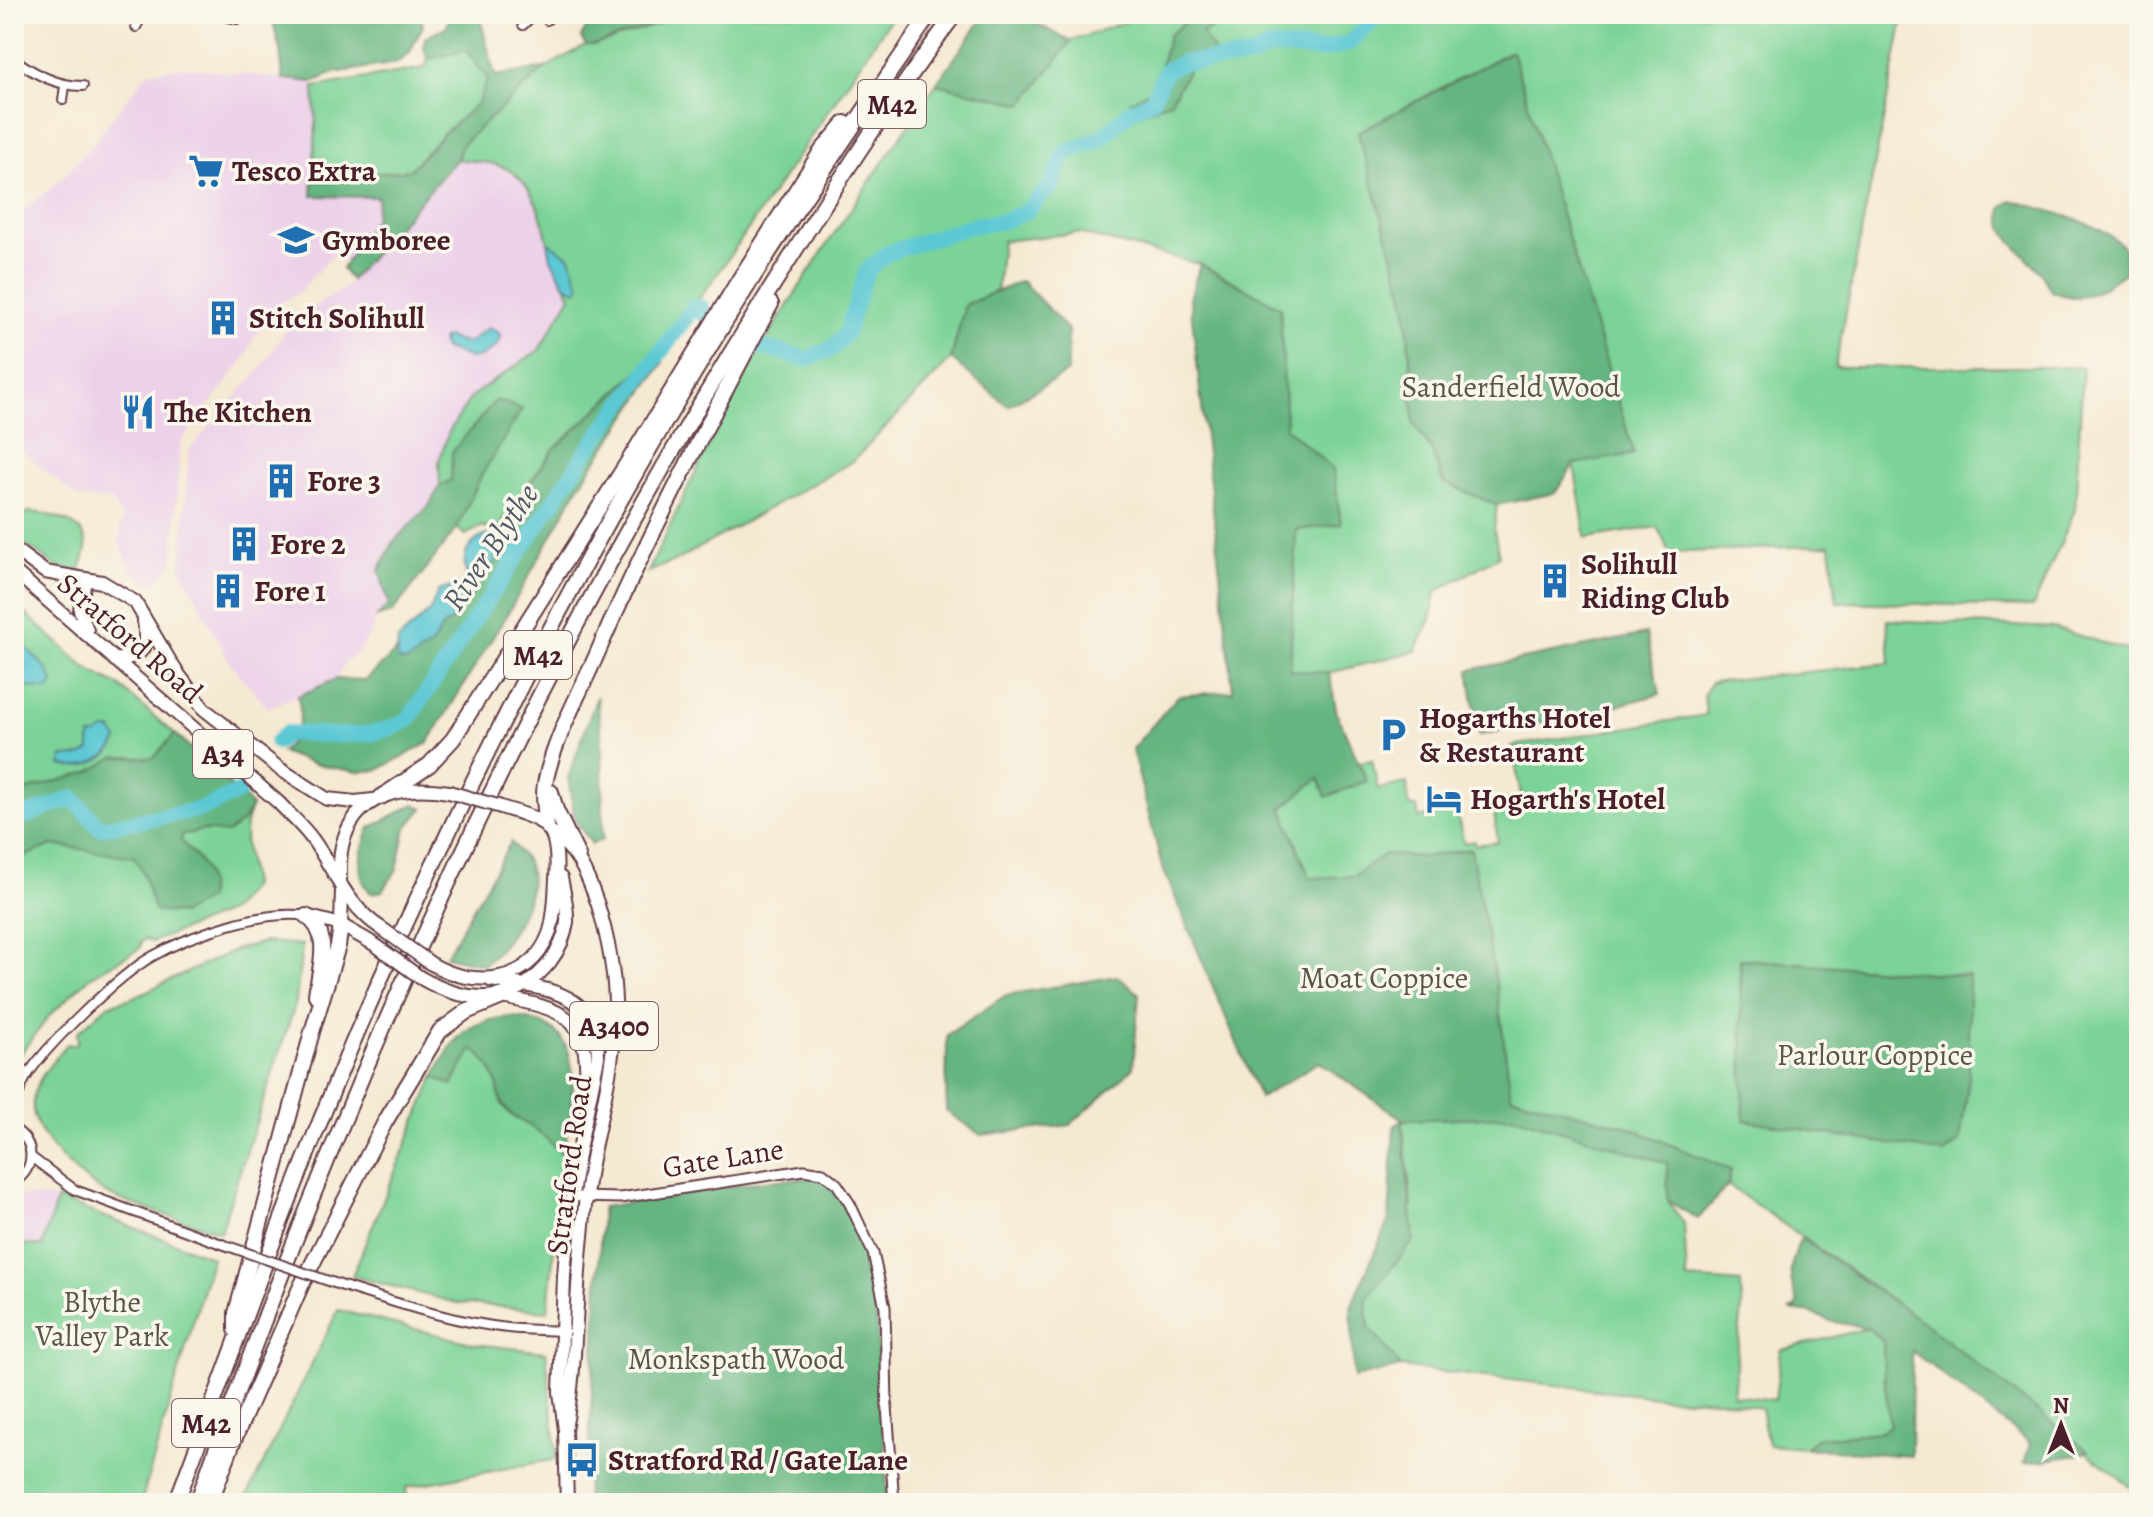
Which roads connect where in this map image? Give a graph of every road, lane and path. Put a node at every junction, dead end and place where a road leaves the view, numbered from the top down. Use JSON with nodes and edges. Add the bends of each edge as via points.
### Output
{"nodes":[{"id":1,"x":23,"y":14,"type":"edge"},
{"id":2,"x":143,"y":14,"type":"edge"},
{"id":3,"x":205,"y":14,"type":"edge"},
{"id":4,"x":534,"y":14,"type":"edge"},
{"id":5,"x":930,"y":14,"type":"edge"},
{"id":6,"x":955,"y":14,"type":"edge"},
{"id":7,"x":223,"y":15,"type":"edge"},
{"id":8,"x":237,"y":19,"type":"dead end"},
{"id":9,"x":14,"y":24,"type":"edge"},
{"id":10,"x":523,"y":25,"type":"dead end"},
{"id":11,"x":136,"y":27,"type":"dead end"},
{"id":12,"x":14,"y":59,"type":"edge"},
{"id":13,"x":898,"y":60,"type":"junction"},
{"id":14,"x":65,"y":86,"type":"junction"},
{"id":15,"x":83,"y":86,"type":"dead end"},
{"id":16,"x":63,"y":100,"type":"dead end"},
{"id":17,"x":830,"y":194,"type":"junction"},
{"id":18,"x":14,"y":549,"type":"edge"},
{"id":19,"x":14,"y":571,"type":"edge"},
{"id":20,"x":85,"y":579,"type":"junction"},
{"id":21,"x":144,"y":614,"type":"junction"},
{"id":22,"x":90,"y":636,"type":"junction"},
{"id":23,"x":115,"y":660,"type":"junction"},
{"id":24,"x":550,"y":768,"type":"junction"},
{"id":25,"x":377,"y":798,"type":"junction"},
{"id":26,"x":548,"y":829,"type":"junction"},
{"id":27,"x":578,"y":856,"type":"junction"},
{"id":28,"x":557,"y":863,"type":"junction"},
{"id":29,"x":341,"y":888,"type":"junction"},
{"id":30,"x":306,"y":916,"type":"junction"},
{"id":31,"x":341,"y":925,"type":"junction"},
{"id":32,"x":486,"y":980,"type":"junction"},
{"id":33,"x":525,"y":985,"type":"junction"},
{"id":34,"x":502,"y":997,"type":"junction"},
{"id":35,"x":312,"y":1032,"type":"junction"},
{"id":36,"x":14,"y":1114,"type":"edge"},
{"id":37,"x":15,"y":1127,"type":"edge"},
{"id":38,"x":581,"y":1139,"type":"junction"},
{"id":39,"x":31,"y":1157,"type":"junction"},
{"id":40,"x":15,"y":1184,"type":"edge"},
{"id":41,"x":572,"y":1196,"type":"junction"},
{"id":42,"x":586,"y":1198,"type":"junction"},
{"id":43,"x":562,"y":1331,"type":"junction"},
{"id":44,"x":576,"y":1332,"type":"junction"},
{"id":45,"x":236,"y":1343,"type":"junction"},
{"id":46,"x":565,"y":1430,"type":"junction"},
{"id":47,"x":176,"y":1503,"type":"edge"},
{"id":48,"x":197,"y":1503,"type":"edge"},
{"id":49,"x":210,"y":1503,"type":"edge"},
{"id":50,"x":567,"y":1503,"type":"edge"},
{"id":51,"x":894,"y":1503,"type":"edge"}],
"edges":[{"from":1,"to":9,"type":"street"},
{"from":2,"to":11,"type":"street"},
{"from":3,"to":7,"type":"street"},
{"from":4,"to":10,"type":"street"},
{"from":5,"to":13,"type":"highway","number":"M42"},
{"from":6,"to":17,"type":"highway","number":"M42"},
{"from":7,"to":8,"type":"street"},
{"from":12,"to":14,"type":"street"},
{"from":13,"to":25,"type":"highway","via":[[820,153],[453,739],[429,765]]},
{"from":13,"to":45,"type":"highway","number":"M42","via":[[703,358],[505,716],[379,981]]},
{"from":14,"to":15,"type":"street"},
{"from":14,"to":16,"type":"street"},
{"from":17,"to":24,"type":"highway","via":[[622,593]]},
{"from":17,"to":48,"type":"highway","number":"M42","via":[[652,486],[529,713],[365,1068]]},
{"from":18,"to":20,"type":"main road","name":"Stratford Road","number":"A34","via":[[45,572]]},
{"from":19,"to":22,"type":"main road","name":"Stratford Road","number":"A34"},
{"from":20,"to":21,"type":"main road","name":"Stratford Road","number":"A34","via":[[111,585]]},
{"from":20,"to":22,"type":"main road","via":[[80,610]]},
{"from":21,"to":23,"type":"main road","via":[[143,649],[134,657]]},
{"from":21,"to":25,"type":"main road","name":"Stratford Road","number":"A34","via":[[190,691],[236,736],[318,795],[339,801]]},
{"from":22,"to":23,"type":"main road","name":"Stratford Road","number":"A34"},
{"from":23,"to":29,"type":"main road","name":"Stratford Road","number":"A34","via":[[304,829]]},
{"from":24,"to":26,"type":"highway","via":[[544,790]]},
{"from":24,"to":27,"type":"highway","via":[[556,810]]},
{"from":25,"to":26,"type":"main road","number":"A34","bridge":true,"via":[[411,790],[449,792],[501,807]]},
{"from":25,"to":29,"type":"main road","via":[[349,828],[342,848]]},
{"from":26,"to":27,"type":"main road","name":"Stratford Road"},
{"from":26,"to":28,"type":"main road"},
{"from":27,"to":42,"type":"main road","name":"Stratford Road","number":"A3400","via":[[602,919],[615,1000],[606,1092]]},
{"from":28,"to":32,"type":"main road","via":[[552,920],[544,943],[519,968]]},
{"from":28,"to":33,"type":"main road","via":[[567,906],[564,935],[554,957]]},
{"from":29,"to":31,"type":"main road"},
{"from":29,"to":32,"type":"main road","number":"A34","bridge":true,"via":[[368,920],[430,963],[456,977]]},
{"from":30,"to":31,"type":"main road"},
{"from":30,"to":35,"type":"highway","via":[[322,934]]},
{"from":30,"to":36,"type":"street","via":[[237,924],[152,957],[101,997],[52,1046],[25,1079]]},
{"from":31,"to":34,"type":"main road","bridge":true,"via":[[421,978],[454,993]]},
{"from":31,"to":35,"type":"highway"},
{"from":32,"to":33,"type":"main road","name":"Stratford Road","number":"A3400"},
{"from":33,"to":34,"type":"main road"},
{"from":33,"to":38,"type":"main road","name":"Stratford Road","number":"A3400","via":[[569,997],[594,1028],[598,1057]]},
{"from":34,"to":38,"type":"main road","via":[[557,1011],[581,1036],[587,1059]]},
{"from":34,"to":49,"type":"highway","via":[[466,1012],[440,1031],[385,1122],[301,1286]]},
{"from":35,"to":45,"type":"highway","via":[[236,1313]]},
{"from":37,"to":39,"type":"street","via":[[28,1141]]},
{"from":38,"to":41,"type":"main road","name":"Stratford Road","number":"A3400"},
{"from":39,"to":40,"type":"street"},
{"from":39,"to":43,"type":"street","bridge":true,"via":[[75,1190],[343,1286],[476,1323]]},
{"from":41,"to":42,"type":"street","name":"Gate Lane"},
{"from":41,"to":43,"type":"main road","name":"Stratford Road","number":"A3400"},
{"from":42,"to":44,"type":"main road","name":"Stratford Road","number":"A3400"},
{"from":42,"to":51,"type":"street","name":"Gate Lane","via":[[620,1198],[804,1170],[823,1173],[837,1184],[873,1253],[885,1307]]},
{"from":43,"to":44,"type":"street"},
{"from":43,"to":46,"type":"main road","name":"Stratford Road","number":"A3400"},
{"from":44,"to":46,"type":"main road","name":"Stratford Road","number":"A3400"},
{"from":45,"to":47,"type":"highway","number":"M42"},
{"from":46,"to":50,"type":"main road","name":"Stratford Road","number":"A3400"}]}
